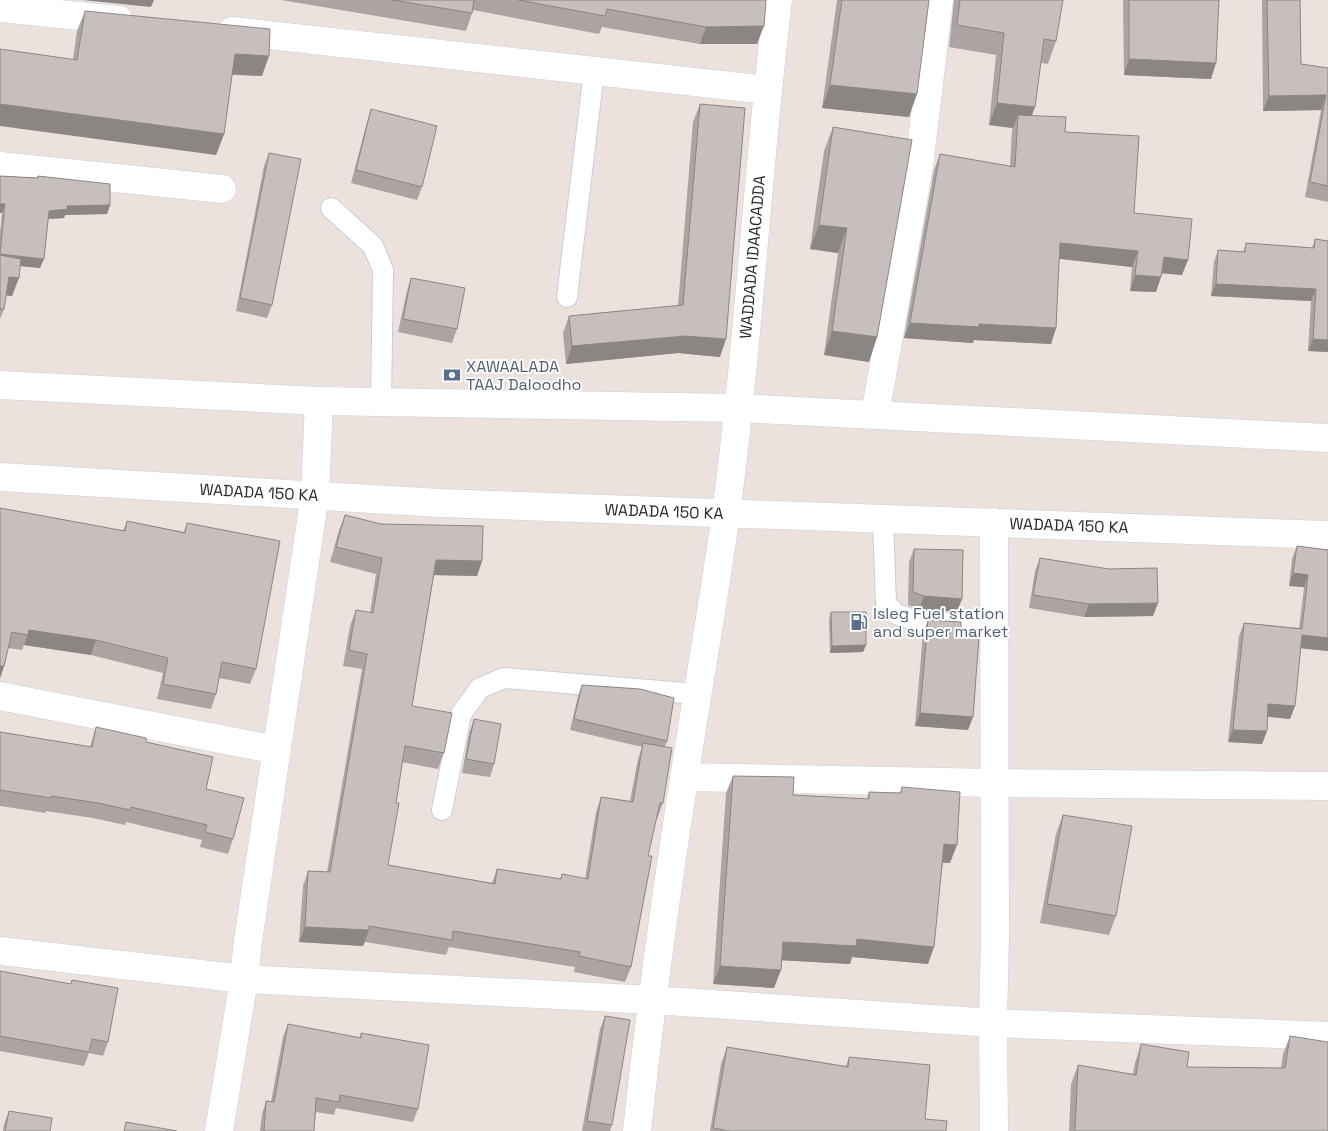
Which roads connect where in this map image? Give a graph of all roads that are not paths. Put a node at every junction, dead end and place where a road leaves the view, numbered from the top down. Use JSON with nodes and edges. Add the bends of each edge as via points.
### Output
{"nodes":[{"id":1,"x":778,"y":0,"type":"edge"},
{"id":2,"x":939,"y":0,"type":"edge"},
{"id":3,"x":0,"y":8,"type":"edge"},
{"id":4,"x":145,"y":22,"type":"edge"},
{"id":5,"x":212,"y":29,"type":"edge"},
{"id":6,"x":594,"y":71,"type":"junction"},
{"id":7,"x":767,"y":90,"type":"junction"},
{"id":8,"x":0,"y":166,"type":"edge"},
{"id":9,"x":222,"y":189,"type":"dead end"},
{"id":10,"x":331,"y":208,"type":"dead end"},
{"id":11,"x":567,"y":298,"type":"dead end"},
{"id":12,"x":0,"y":385,"type":"edge"},
{"id":13,"x":319,"y":400,"type":"junction"},
{"id":14,"x":381,"y":402,"type":"junction"},
{"id":15,"x":738,"y":408,"type":"junction"},
{"id":16,"x":874,"y":415,"type":"junction"},
{"id":17,"x":1328,"y":438,"type":"edge"},
{"id":18,"x":0,"y":477,"type":"edge"},
{"id":19,"x":315,"y":495,"type":"junction"},
{"id":20,"x":726,"y":513,"type":"junction"},
{"id":21,"x":883,"y":519,"type":"junction"},
{"id":22,"x":994,"y":522,"type":"junction"},
{"id":23,"x":1328,"y":536,"type":"edge"},
{"id":24,"x":994,"y":626,"type":"junction"},
{"id":25,"x":697,"y":694,"type":"junction"},
{"id":26,"x":0,"y":696,"type":"edge"},
{"id":27,"x":276,"y":750,"type":"junction"},
{"id":28,"x":684,"y":777,"type":"junction"},
{"id":29,"x":994,"y":783,"type":"junction"},
{"id":30,"x":1328,"y":786,"type":"edge"},
{"id":31,"x":442,"y":810,"type":"dead end"},
{"id":32,"x":0,"y":951,"type":"edge"},
{"id":33,"x":244,"y":980,"type":"junction"},
{"id":34,"x":652,"y":1000,"type":"junction"},
{"id":35,"x":992,"y":1022,"type":"junction"},
{"id":36,"x":1328,"y":1036,"type":"edge"},
{"id":37,"x":219,"y":1131,"type":"edge"},
{"id":38,"x":637,"y":1131,"type":"edge"},
{"id":39,"x":994,"y":1131,"type":"edge"}],
"edges":[{"from":1,"to":7,"type":"street","name":"WADDADA IDAACADDA"},
{"from":2,"to":16,"type":"street","via":[[919,166]]},
{"from":3,"to":4,"type":"street"},
{"from":5,"to":6,"type":"street"},
{"from":6,"to":7,"type":"street"},
{"from":6,"to":11,"type":"lane"},
{"from":7,"to":15,"type":"street","name":"WADDADA IDAACADDA"},
{"from":8,"to":9,"type":"street"},
{"from":10,"to":14,"type":"lane","via":[[373,246],[383,270]]},
{"from":12,"to":13,"type":"street"},
{"from":13,"to":14,"type":"street"},
{"from":13,"to":19,"type":"street"},
{"from":14,"to":15,"type":"street"},
{"from":15,"to":16,"type":"street"},
{"from":15,"to":20,"type":"street","name":"WADDADA IDAACADDA"},
{"from":16,"to":17,"type":"street"},
{"from":18,"to":19,"type":"street","name":"WADADA 150 KA"},
{"from":19,"to":20,"type":"street","name":"WADADA 150 KA","via":[[440,503]]},
{"from":19,"to":27,"type":"street"},
{"from":20,"to":21,"type":"street","name":"WADADA 150 KA"},
{"from":20,"to":25,"type":"street","name":"WADDADA IDAACADDA"},
{"from":21,"to":22,"type":"street","name":"WADADA 150 KA"},
{"from":21,"to":24,"type":"lane","via":[[886,604],[896,614],[917,621]]},
{"from":22,"to":23,"type":"street","name":"WADADA 150 KA"},
{"from":22,"to":24,"type":"street"},
{"from":24,"to":29,"type":"street"},
{"from":25,"to":28,"type":"street","name":"WADDADA IDAACADDA"},
{"from":25,"to":31,"type":"lane","via":[[504,678],[480,688],[461,714]]},
{"from":26,"to":27,"type":"street"},
{"from":27,"to":33,"type":"street"},
{"from":28,"to":29,"type":"street"},
{"from":28,"to":34,"type":"street","name":"WADDADA IDAACADDA"},
{"from":29,"to":30,"type":"street"},
{"from":29,"to":35,"type":"street"},
{"from":32,"to":33,"type":"street"},
{"from":33,"to":34,"type":"street"},
{"from":33,"to":37,"type":"street"},
{"from":34,"to":35,"type":"street"},
{"from":34,"to":38,"type":"street","name":"WADDADA IDAACADDA"},
{"from":35,"to":36,"type":"street"},
{"from":35,"to":39,"type":"street"}]}
